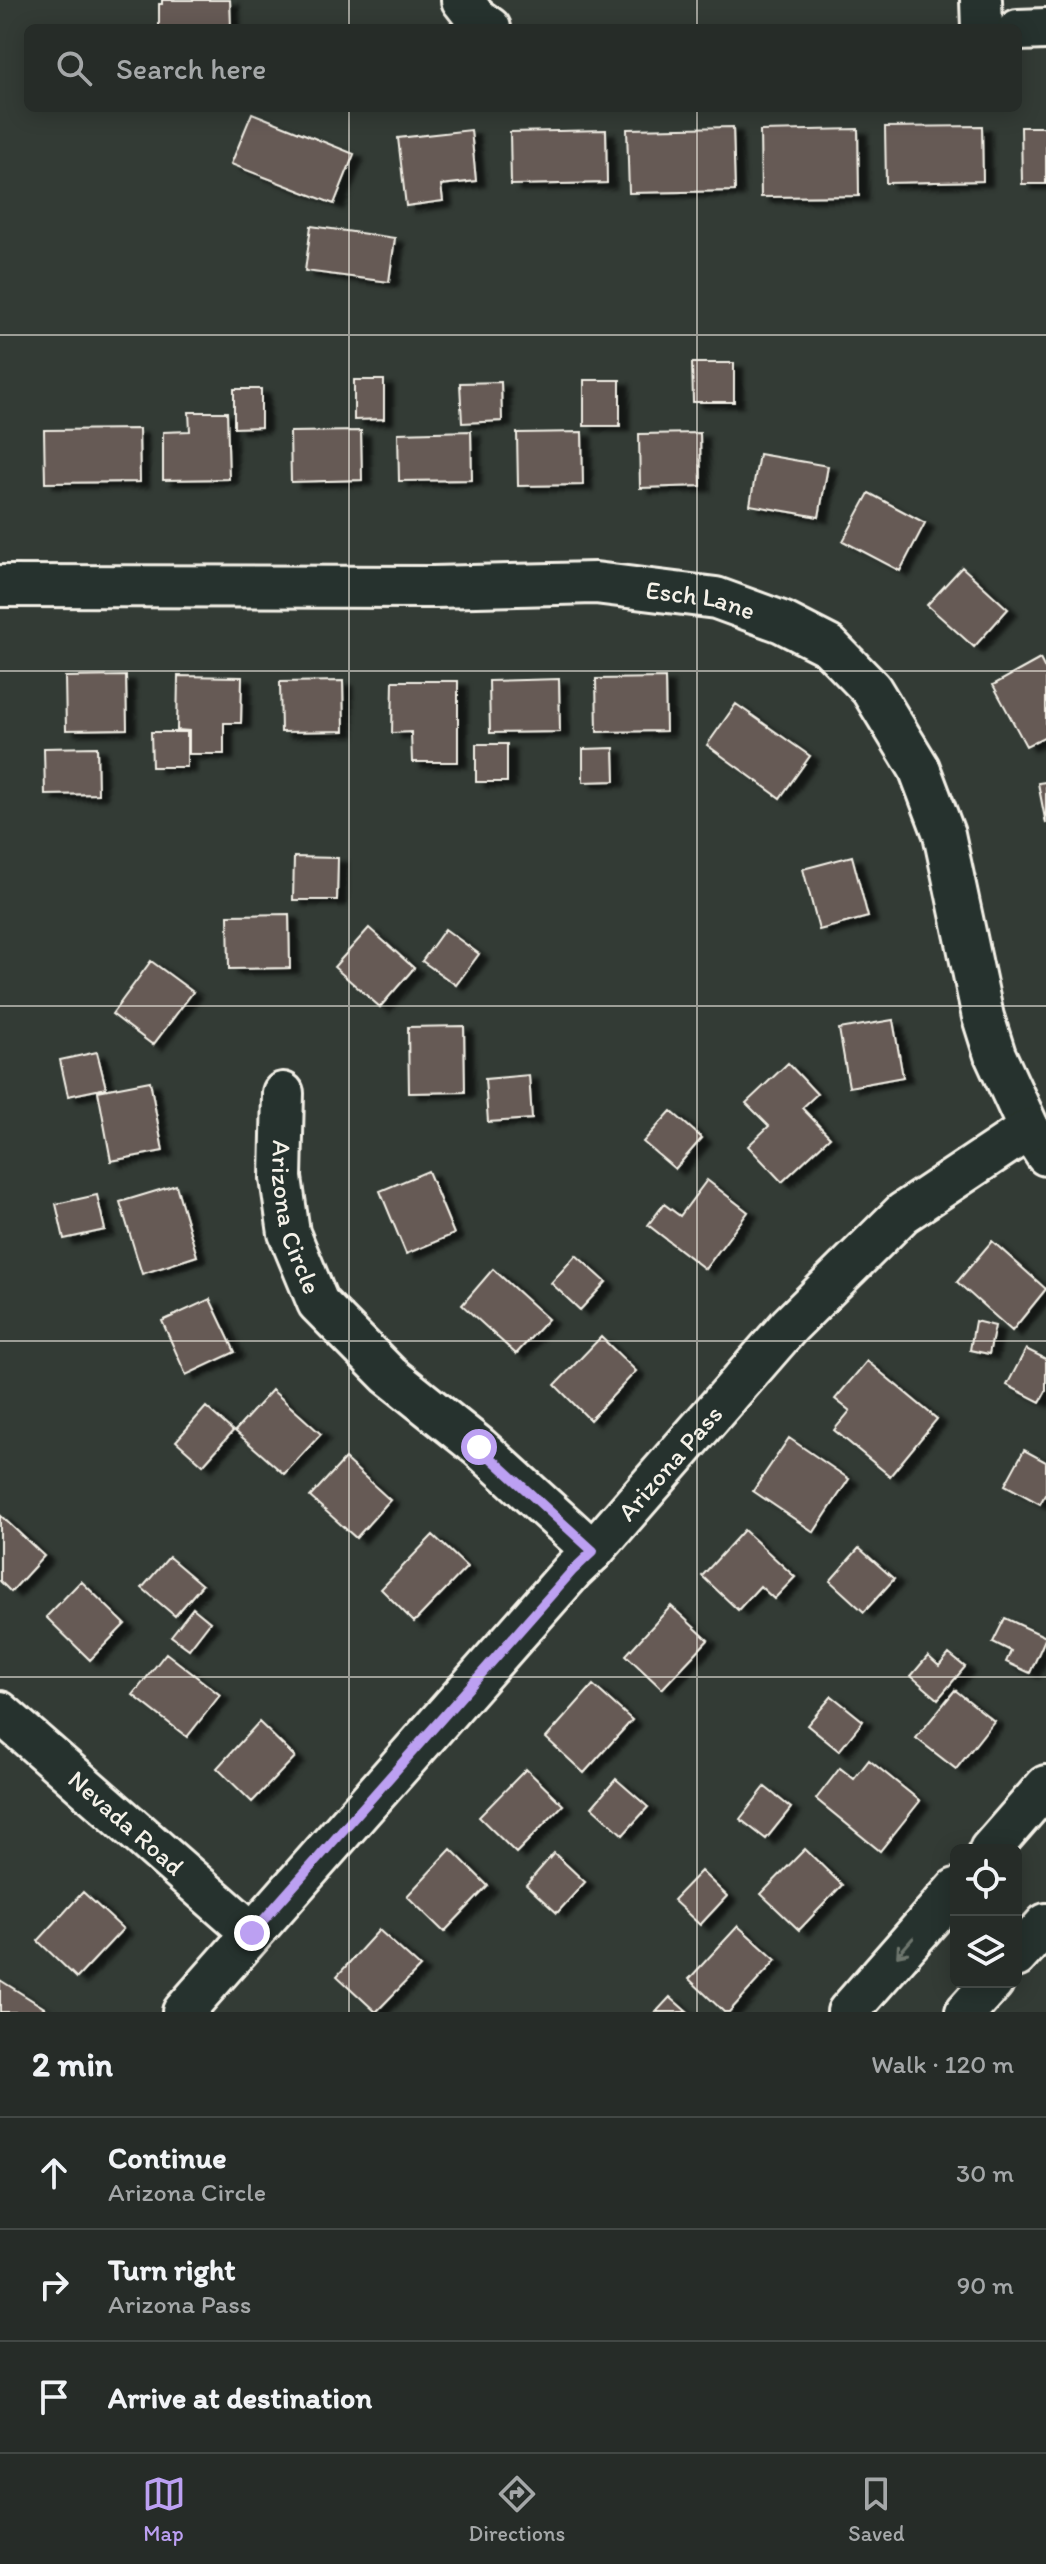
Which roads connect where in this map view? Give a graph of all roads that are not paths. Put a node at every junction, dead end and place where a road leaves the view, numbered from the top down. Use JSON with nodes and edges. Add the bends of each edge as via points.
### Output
{"nodes":[{"id":1,"x":462,"y":0,"type":"edge"},
{"id":2,"x":981,"y":0,"type":"edge"},
{"id":3,"x":484,"y":24,"type":"edge"},
{"id":4,"x":982,"y":24,"type":"edge"},
{"id":5,"x":1046,"y":29,"type":"edge"},
{"id":6,"x":1022,"y":30,"type":"edge"},
{"id":7,"x":0,"y":586,"type":"edge"},
{"id":8,"x":283,"y":1093,"type":"dead end"},
{"id":9,"x":1037,"y":1142,"type":"edge"},
{"id":10,"x":593,"y":1551,"type":"junction"},
{"id":11,"x":0,"y":1712,"type":"edge"},
{"id":12,"x":1046,"y":1786,"type":"edge"},
{"id":13,"x":995,"y":1844,"type":"edge"},
{"id":14,"x":950,"y":1896,"type":"edge"},
{"id":15,"x":1046,"y":1924,"type":"edge"},
{"id":16,"x":252,"y":1933,"type":"junction"},
{"id":17,"x":1022,"y":1950,"type":"edge"},
{"id":18,"x":988,"y":1988,"type":"edge"},
{"id":19,"x":183,"y":2012,"type":"edge"},
{"id":20,"x":848,"y":2012,"type":"edge"},
{"id":21,"x":966,"y":2012,"type":"edge"}],
"edges":[{"from":1,"to":3,"type":"street"},
{"from":2,"to":4,"type":"street"},
{"from":5,"to":6,"type":"street"},
{"from":7,"to":9,"type":"street","name":"Esch Lane","via":[[595,583],[716,598],[829,646],[871,689],[919,768],[944,834],[983,1017],[995,1055]]},
{"from":8,"to":10,"type":"street","name":"Arizona Circle","via":[[281,1178],[289,1233],[318,1303],[389,1375],[479,1447]]},
{"from":9,"to":10,"type":"street","name":"Arizona Pass","via":[[903,1213],[790,1325]]},
{"from":10,"to":16,"type":"street","name":"Arizona Pass"},
{"from":11,"to":16,"type":"street","name":"Nevada Road"},
{"from":12,"to":13,"type":"street"},
{"from":14,"to":20,"type":"street","one_way":true},
{"from":15,"to":17,"type":"street"},
{"from":16,"to":19,"type":"street","name":"Arizona Pass"},
{"from":18,"to":21,"type":"street"}]}
